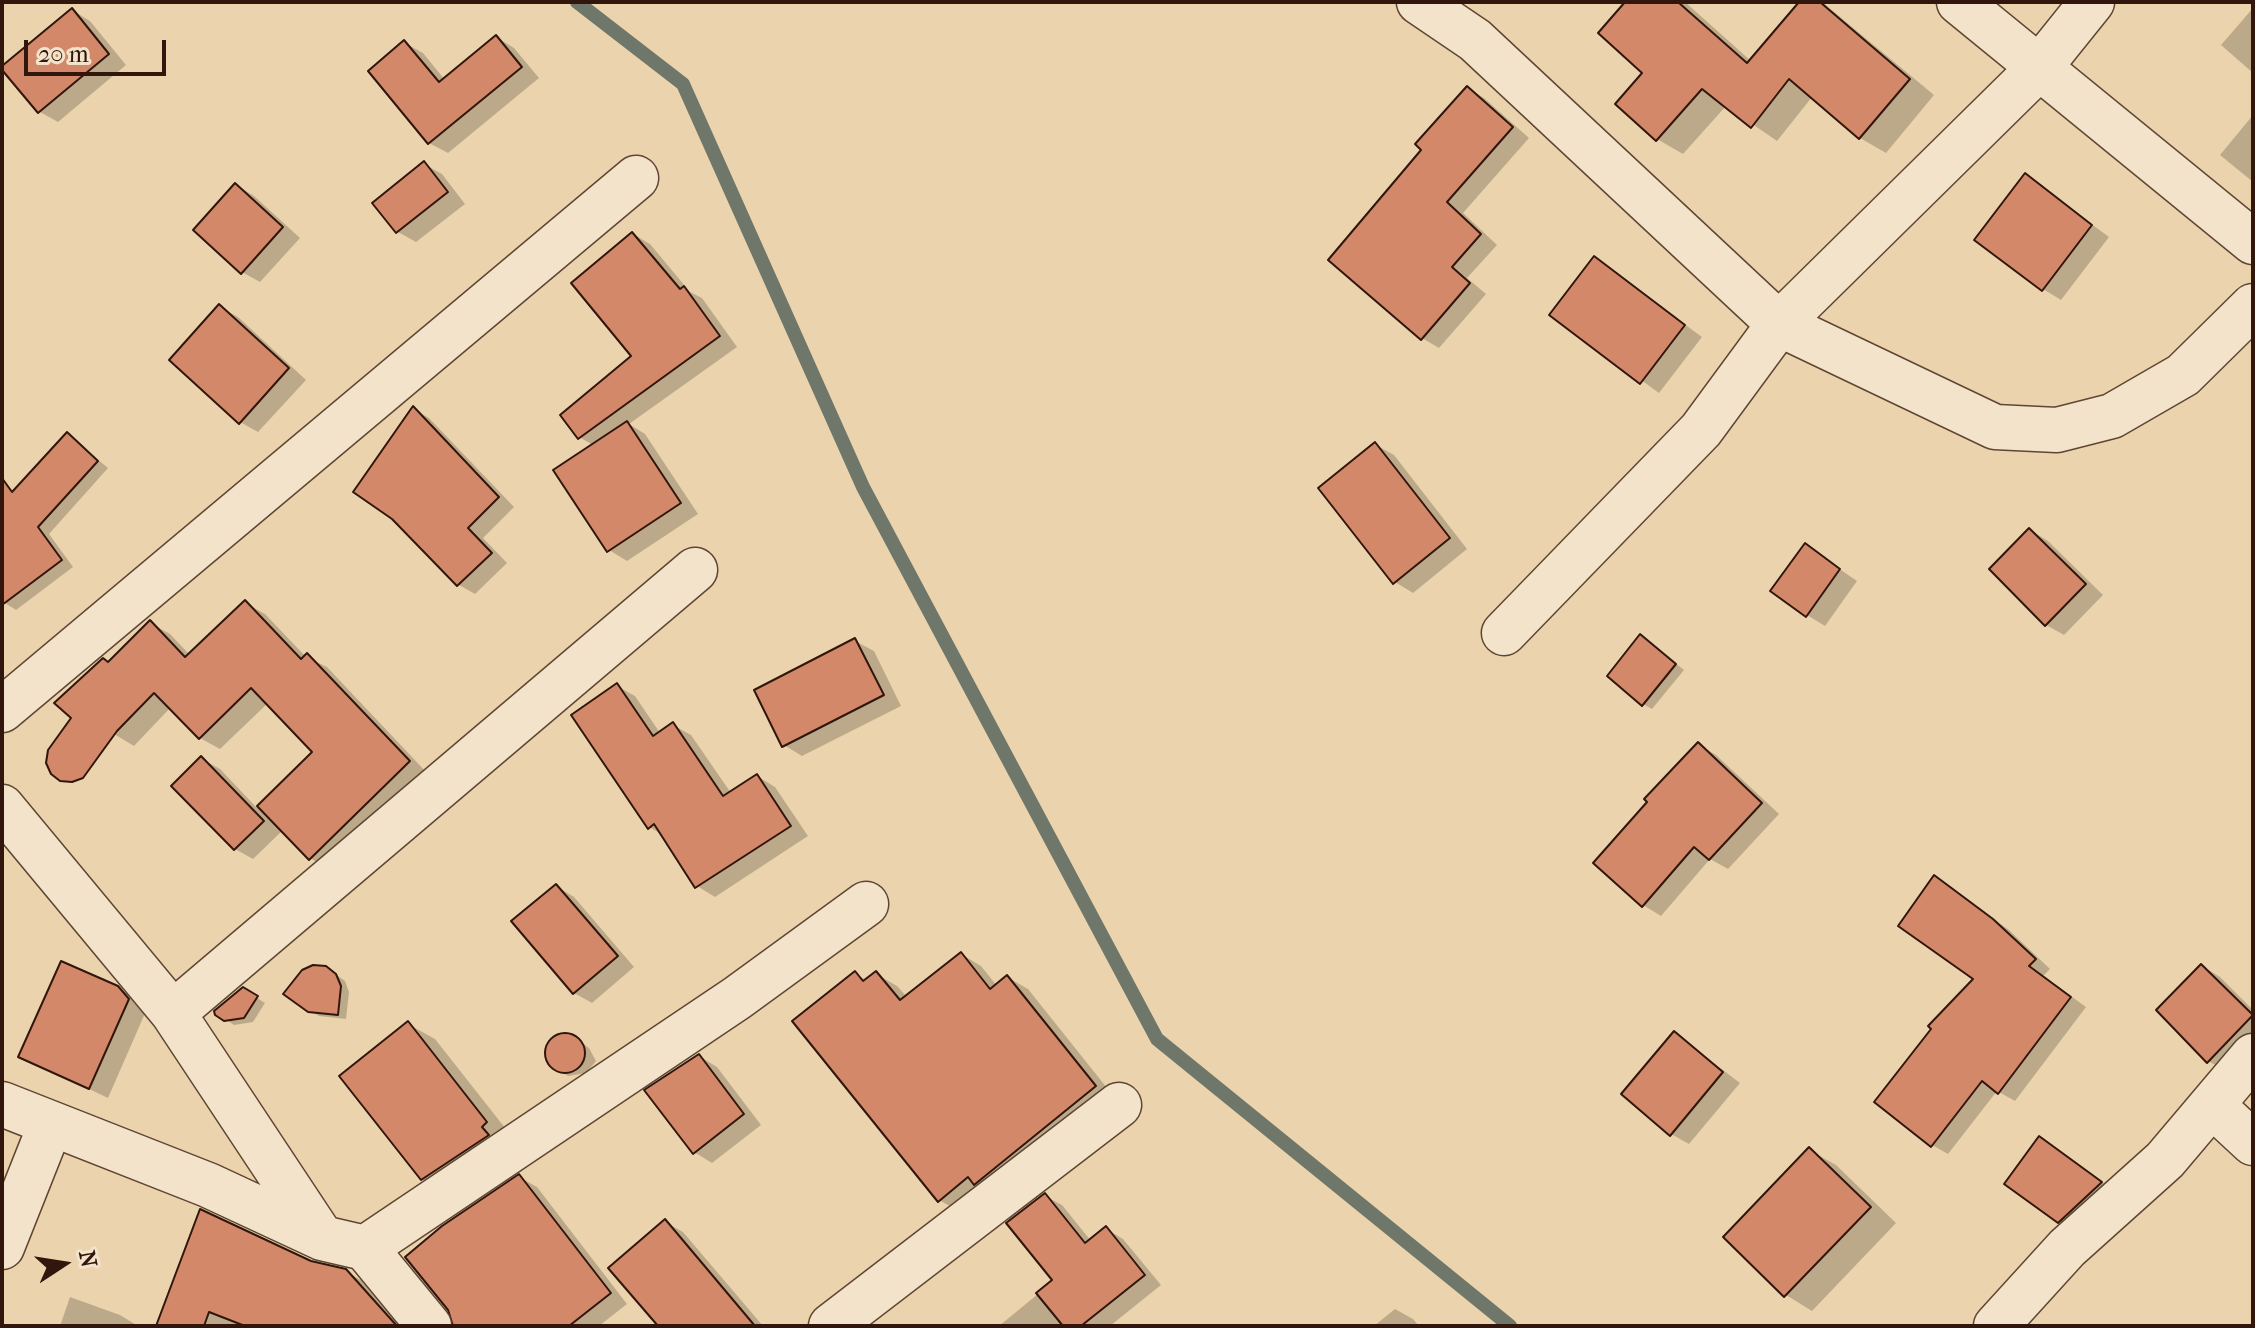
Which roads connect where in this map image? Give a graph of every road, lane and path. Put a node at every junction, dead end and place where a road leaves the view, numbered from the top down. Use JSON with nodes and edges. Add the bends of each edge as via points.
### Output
{"nodes":[{"id":1,"x":1419,"y":2,"type":"edge"},
{"id":2,"x":1959,"y":2,"type":"edge"},
{"id":3,"x":2092,"y":2,"type":"edge"},
{"id":4,"x":2039,"y":68,"type":"junction"},
{"id":5,"x":636,"y":178,"type":"dead end"},
{"id":6,"x":2253,"y":242,"type":"edge"},
{"id":7,"x":2253,"y":306,"type":"edge"},
{"id":8,"x":1779,"y":324,"type":"junction"},
{"id":9,"x":695,"y":570,"type":"dead end"},
{"id":10,"x":1504,"y":633,"type":"dead end"},
{"id":11,"x":2,"y":710,"type":"edge"},
{"id":12,"x":2,"y":807,"type":"edge"},
{"id":13,"x":866,"y":904,"type":"dead end"},
{"id":14,"x":173,"y":1013,"type":"junction"},
{"id":15,"x":2253,"y":1056,"type":"edge"},
{"id":16,"x":2,"y":1104,"type":"edge"},
{"id":17,"x":1119,"y":1105,"type":"dead end"},
{"id":18,"x":2213,"y":1106,"type":"junction"},
{"id":19,"x":50,"y":1126,"type":"junction"},
{"id":20,"x":2253,"y":1143,"type":"edge"},
{"id":21,"x":322,"y":1238,"type":"junction"},
{"id":22,"x":2,"y":1247,"type":"edge"},
{"id":23,"x":365,"y":1248,"type":"junction"},
{"id":24,"x":429,"y":1326,"type":"edge"},
{"id":25,"x":831,"y":1326,"type":"edge"},
{"id":26,"x":1996,"y":1326,"type":"edge"}],
"edges":[{"from":1,"to":8,"type":"street","via":[[1475,40]]},
{"from":2,"to":4,"type":"street"},
{"from":3,"to":4,"type":"street"},
{"from":4,"to":6,"type":"street"},
{"from":4,"to":8,"type":"street"},
{"from":5,"to":11,"type":"street"},
{"from":7,"to":8,"type":"street","via":[[2183,375],[2112,416],[2057,430],[1995,427]]},
{"from":8,"to":10,"type":"street","via":[[1701,430]]},
{"from":9,"to":14,"type":"street"},
{"from":12,"to":14,"type":"street"},
{"from":13,"to":23,"type":"street","via":[[737,998]]},
{"from":14,"to":21,"type":"street"},
{"from":15,"to":18,"type":"street"},
{"from":16,"to":19,"type":"street"},
{"from":17,"to":25,"type":"street"},
{"from":18,"to":20,"type":"street"},
{"from":18,"to":26,"type":"street","via":[[2165,1160],[2067,1248]]},
{"from":19,"to":21,"type":"street","via":[[208,1185]]},
{"from":19,"to":22,"type":"street"},
{"from":21,"to":23,"type":"street"},
{"from":23,"to":24,"type":"street"}]}
